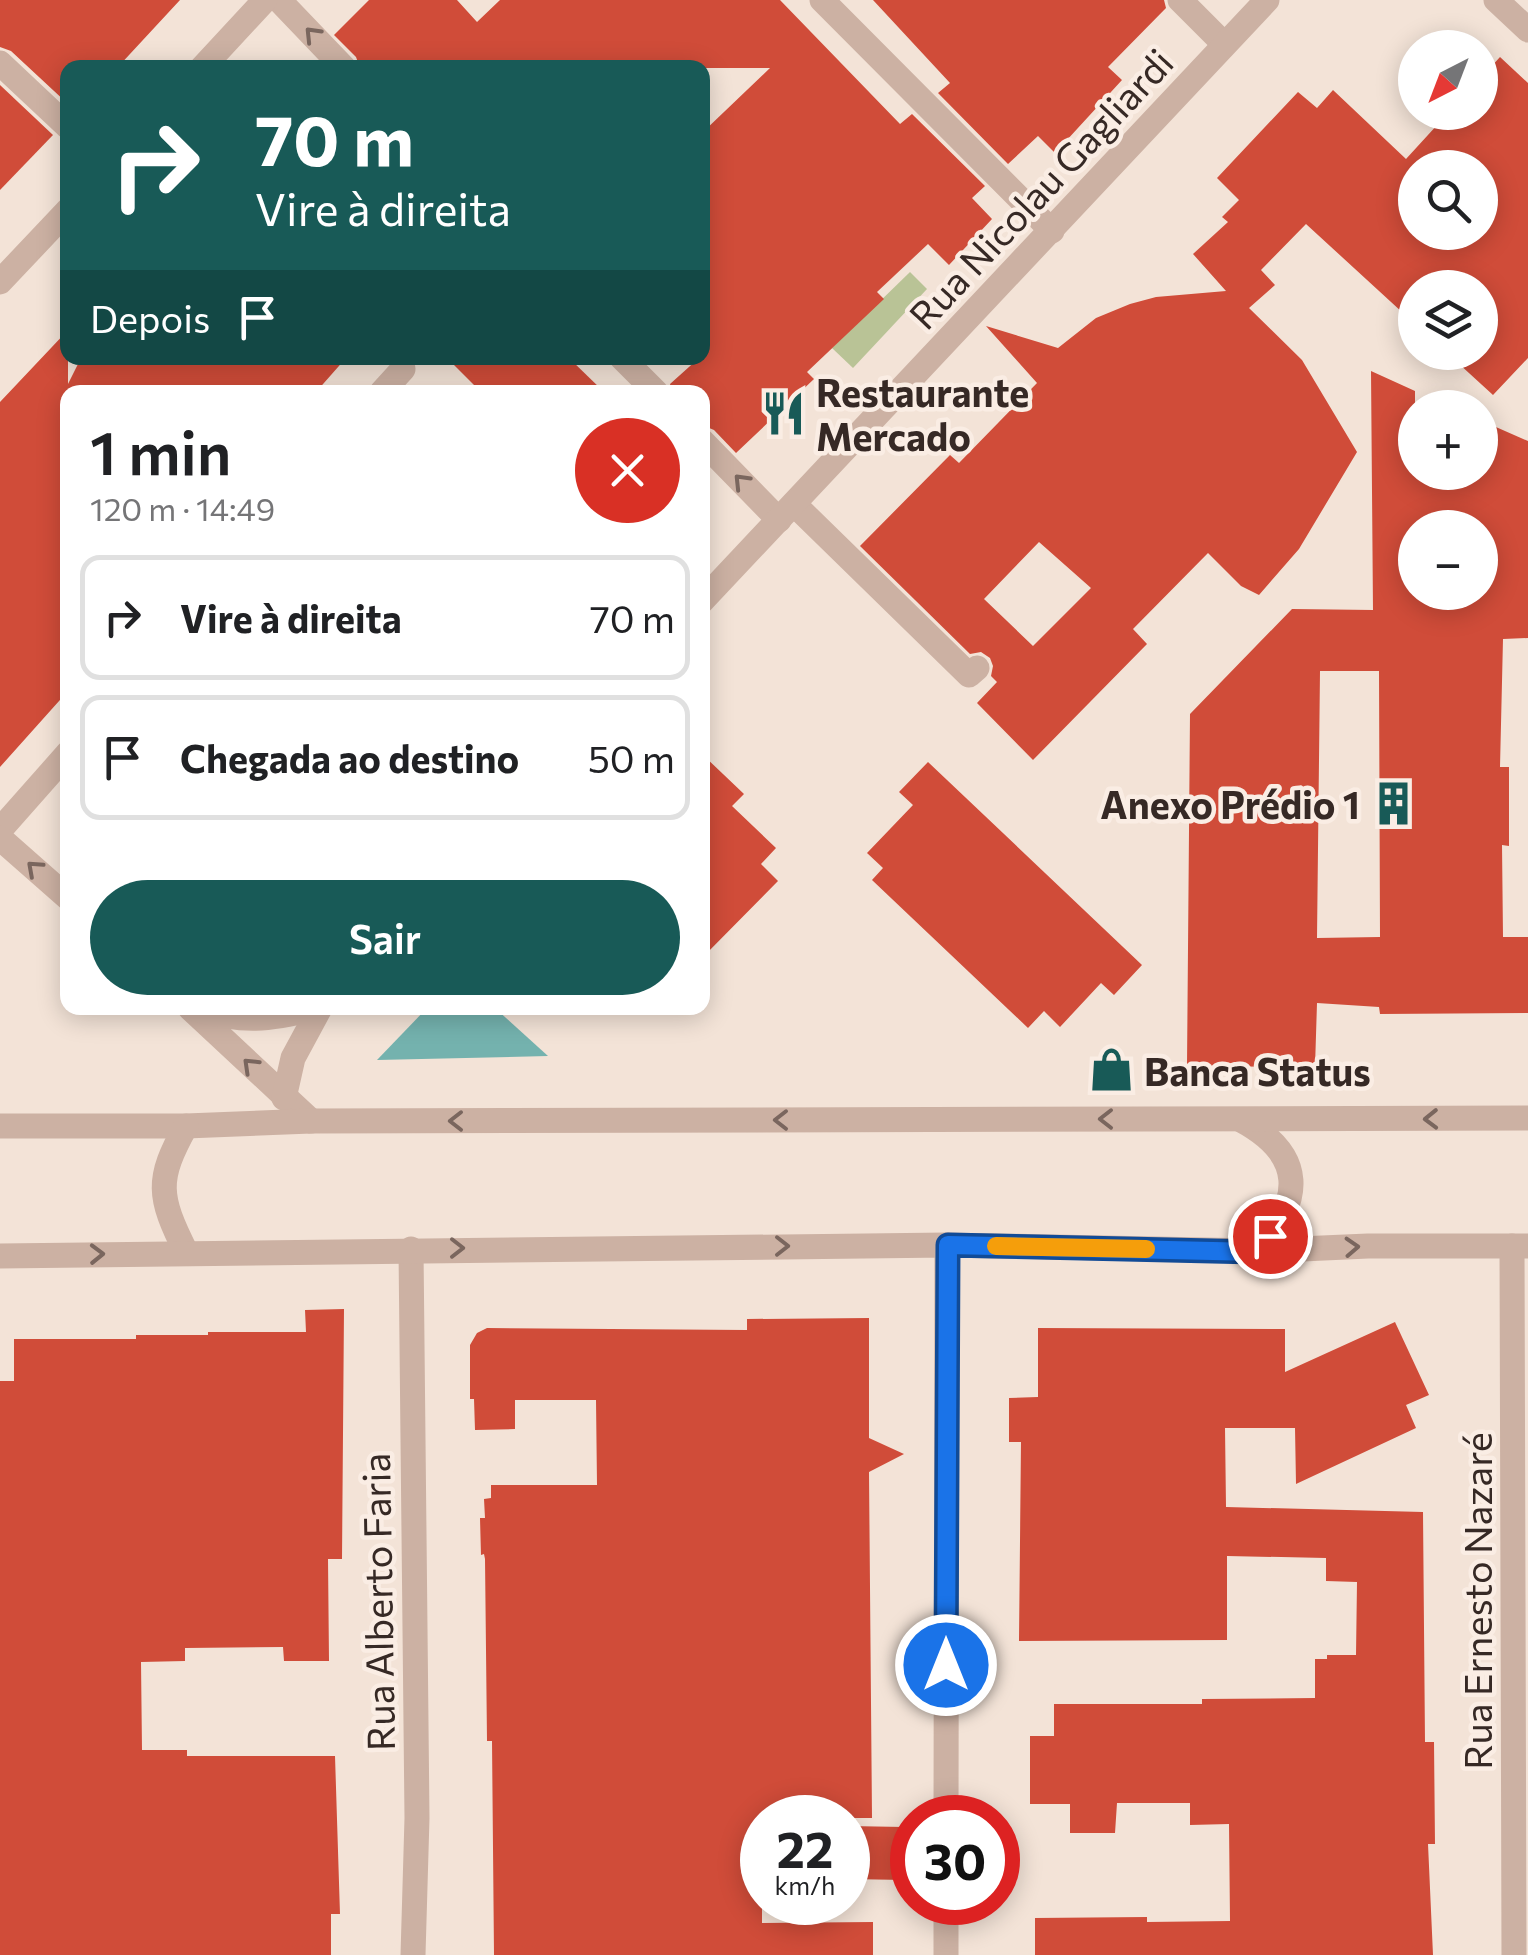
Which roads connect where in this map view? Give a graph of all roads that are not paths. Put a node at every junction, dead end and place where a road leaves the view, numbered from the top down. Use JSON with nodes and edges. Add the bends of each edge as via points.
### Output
{"nodes":[{"id":1,"x":265,"y":0,"type":"edge"},
{"id":2,"x":279,"y":0,"type":"edge"},
{"id":3,"x":822,"y":0,"type":"edge"},
{"id":4,"x":1180,"y":0,"type":"edge"},
{"id":5,"x":1267,"y":0,"type":"edge"},
{"id":6,"x":1496,"y":0,"type":"edge"},
{"id":7,"x":1528,"y":30,"type":"edge"},
{"id":8,"x":1224,"y":44,"type":"junction"},
{"id":9,"x":209,"y":60,"type":"edge"},
{"id":10,"x":336,"y":60,"type":"edge"},
{"id":11,"x":0,"y":64,"type":"edge"},
{"id":12,"x":60,"y":120,"type":"edge"},
{"id":13,"x":60,"y":218,"type":"edge"},
{"id":14,"x":1052,"y":232,"type":"junction"},
{"id":15,"x":0,"y":282,"type":"edge"},
{"id":16,"x":629,"y":365,"type":"edge"},
{"id":17,"x":403,"y":369,"type":"dead end"},
{"id":18,"x":388,"y":385,"type":"edge"},
{"id":19,"x":649,"y":385,"type":"edge"},
{"id":20,"x":710,"y":448,"type":"edge"},
{"id":21,"x":786,"y":512,"type":"junction"},
{"id":22,"x":710,"y":593,"type":"edge"},
{"id":23,"x":977,"y":668,"type":"dead end"},
{"id":24,"x":60,"y":763,"type":"edge"},
{"id":25,"x":0,"y":834,"type":"edge"},
{"id":26,"x":60,"y":890,"type":"edge"},
{"id":27,"x":197,"y":1015,"type":"edge"},
{"id":28,"x":220,"y":1015,"type":"edge"},
{"id":29,"x":288,"y":1015,"type":"edge"},
{"id":30,"x":314,"y":1015,"type":"edge"},
{"id":31,"x":284,"y":1098,"type":"junction"},
{"id":32,"x":1528,"y":1118,"type":"edge"},
{"id":33,"x":1239,"y":1119,"type":"junction"},
{"id":34,"x":311,"y":1120,"type":"junction"},
{"id":35,"x":0,"y":1126,"type":"edge"},
{"id":36,"x":186,"y":1126,"type":"junction"},
{"id":37,"x":948,"y":1245,"type":"junction"},
{"id":38,"x":1520,"y":1246,"type":"edge"},
{"id":39,"x":411,"y":1249,"type":"junction"},
{"id":40,"x":186,"y":1252,"type":"junction"},
{"id":41,"x":1256,"y":1252,"type":"junction"},
{"id":42,"x":0,"y":1256,"type":"edge"},
{"id":43,"x":946,"y":1795,"type":"edge"},
{"id":44,"x":946,"y":1925,"type":"edge"},
{"id":45,"x":413,"y":1955,"type":"edge"},
{"id":46,"x":946,"y":1955,"type":"edge"},
{"id":47,"x":1514,"y":1955,"type":"edge"}],
"edges":[{"from":1,"to":9,"type":"street"},
{"from":10,"to":2,"type":"street","one_way":true},
{"from":3,"to":14,"type":"street"},
{"from":4,"to":8,"type":"street"},
{"from":5,"to":8,"type":"street","name":"Rua Nicolau Gagliardi"},
{"from":6,"to":7,"type":"street"},
{"from":8,"to":14,"type":"street","name":"Rua Nicolau Gagliardi"},
{"from":11,"to":12,"type":"street"},
{"from":13,"to":15,"type":"street"},
{"from":14,"to":21,"type":"street","name":"Rua Nicolau Gagliardi"},
{"from":16,"to":19,"type":"street"},
{"from":17,"to":18,"type":"street"},
{"from":21,"to":20,"type":"street","one_way":true},
{"from":21,"to":22,"type":"street","name":"Rua Nicolau Gagliardi"},
{"from":21,"to":23,"type":"street","via":[[970,675]]},
{"from":24,"to":25,"type":"street"},
{"from":26,"to":25,"type":"street","one_way":true},
{"from":31,"to":27,"type":"street","one_way":true},
{"from":28,"to":29,"type":"street"},
{"from":30,"to":31,"type":"street","via":[[292,1058]]},
{"from":31,"to":34,"type":"street"},
{"from":32,"to":33,"type":"street","one_way":true},
{"from":33,"to":34,"type":"street","one_way":true},
{"from":33,"to":41,"type":"street","via":[[1267,1134],[1290,1174],[1287,1212]]},
{"from":34,"to":36,"type":"street"},
{"from":35,"to":36,"type":"street"},
{"from":36,"to":40,"type":"street","via":[[162,1182]]},
{"from":39,"to":37,"type":"street","one_way":true},
{"from":37,"to":41,"type":"street"},
{"from":37,"to":43,"type":"street"},
{"from":41,"to":38,"type":"street","one_way":true},
{"from":38,"to":47,"type":"street","name":"Rua Ernesto Nazaré"},
{"from":39,"to":40,"type":"street"},
{"from":39,"to":45,"type":"street","name":"Rua Alberto Faria"},
{"from":42,"to":40,"type":"street","one_way":true},
{"from":44,"to":46,"type":"street"}]}
